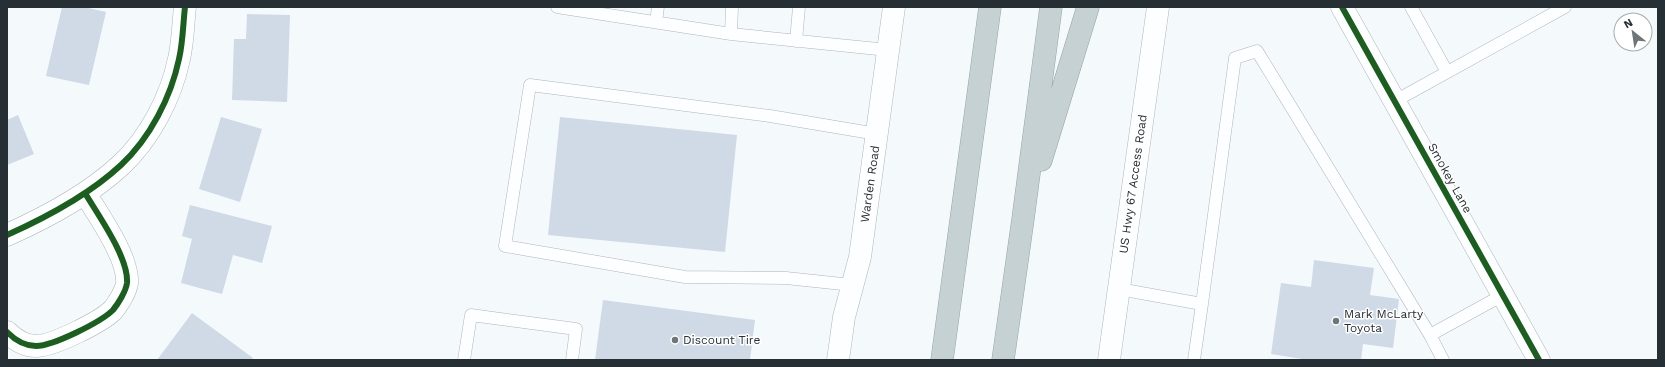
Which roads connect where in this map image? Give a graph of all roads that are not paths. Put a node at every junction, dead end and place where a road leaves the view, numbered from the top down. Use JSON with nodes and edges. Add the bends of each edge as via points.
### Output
{"nodes":[{"id":1,"x":185,"y":7,"type":"edge"},
{"id":2,"x":557,"y":7,"type":"edge"},
{"id":3,"x":658,"y":7,"type":"edge"},
{"id":4,"x":732,"y":7,"type":"edge"},
{"id":5,"x":799,"y":7,"type":"edge"},
{"id":6,"x":894,"y":7,"type":"edge"},
{"id":7,"x":990,"y":7,"type":"edge"},
{"id":8,"x":1051,"y":7,"type":"edge"},
{"id":9,"x":1088,"y":7,"type":"edge"},
{"id":10,"x":1158,"y":7,"type":"edge"},
{"id":11,"x":1342,"y":7,"type":"edge"},
{"id":12,"x":1411,"y":7,"type":"edge"},
{"id":13,"x":1565,"y":7,"type":"edge"},
{"id":14,"x":656,"y":22,"type":"junction"},
{"id":15,"x":731,"y":34,"type":"junction"},
{"id":16,"x":796,"y":40,"type":"junction"},
{"id":17,"x":888,"y":50,"type":"junction"},
{"id":18,"x":1446,"y":72,"type":"junction"},
{"id":19,"x":1395,"y":101,"type":"junction"},
{"id":20,"x":877,"y":134,"type":"junction"},
{"id":21,"x":85,"y":193,"type":"junction"},
{"id":22,"x":1023,"y":219,"type":"junction"},
{"id":23,"x":7,"y":235,"type":"edge"},
{"id":24,"x":852,"y":285,"type":"junction"},
{"id":25,"x":1119,"y":288,"type":"junction"},
{"id":26,"x":1503,"y":295,"type":"junction"},
{"id":27,"x":1202,"y":304,"type":"junction"},
{"id":28,"x":7,"y":332,"type":"edge"},
{"id":29,"x":1430,"y":335,"type":"junction"},
{"id":30,"x":464,"y":360,"type":"edge"},
{"id":31,"x":572,"y":360,"type":"edge"},
{"id":32,"x":838,"y":360,"type":"edge"},
{"id":33,"x":942,"y":360,"type":"edge"},
{"id":34,"x":1003,"y":360,"type":"edge"},
{"id":35,"x":1109,"y":360,"type":"edge"},
{"id":36,"x":1194,"y":360,"type":"edge"},
{"id":37,"x":1443,"y":360,"type":"edge"},
{"id":38,"x":1539,"y":360,"type":"edge"}],
"edges":[{"from":1,"to":21,"type":"street","via":[[180,58],[154,123],[122,164]]},
{"from":2,"to":14,"type":"lane"},
{"from":3,"to":14,"type":"lane"},
{"from":4,"to":15,"type":"lane"},
{"from":5,"to":16,"type":"lane"},
{"from":6,"to":17,"type":"street","name":"Warden Road"},
{"from":7,"to":33,"type":"highway"},
{"from":8,"to":22,"type":"highway"},
{"from":9,"to":22,"type":"highway"},
{"from":10,"to":25,"type":"street","name":"US Hwy 67 Access Road"},
{"from":11,"to":19,"type":"street","name":"Smokey Lane"},
{"from":12,"to":18,"type":"lane"},
{"from":13,"to":18,"type":"lane"},
{"from":14,"to":15,"type":"lane"},
{"from":15,"to":16,"type":"lane"},
{"from":16,"to":17,"type":"lane"},
{"from":17,"to":20,"type":"street","name":"Warden Road"},
{"from":18,"to":19,"type":"lane"},
{"from":19,"to":26,"type":"street","name":"Smokey Lane"},
{"from":20,"to":24,"type":"street","name":"Warden Road","via":[[860,257]]},
{"from":20,"to":24,"type":"lane","via":[[770,116],[530,85],[505,246],[685,277],[786,278]]},
{"from":21,"to":23,"type":"street"},
{"from":21,"to":28,"type":"street","via":[[125,264],[127,284],[121,298],[107,314],[65,338],[48,344],[35,346],[17,342]]},
{"from":22,"to":34,"type":"highway"},
{"from":24,"to":32,"type":"street","name":"Warden Road","via":[[844,316]]},
{"from":25,"to":27,"type":"lane"},
{"from":25,"to":35,"type":"street","name":"US Hwy 67 Access Road"},
{"from":26,"to":29,"type":"lane"},
{"from":26,"to":38,"type":"street","name":"Smokey Lane"},
{"from":27,"to":29,"type":"lane","via":[[1235,58],[1257,51]]},
{"from":27,"to":36,"type":"lane"},
{"from":29,"to":37,"type":"lane"},
{"from":30,"to":31,"type":"lane","via":[[471,315],[576,329]]}]}
